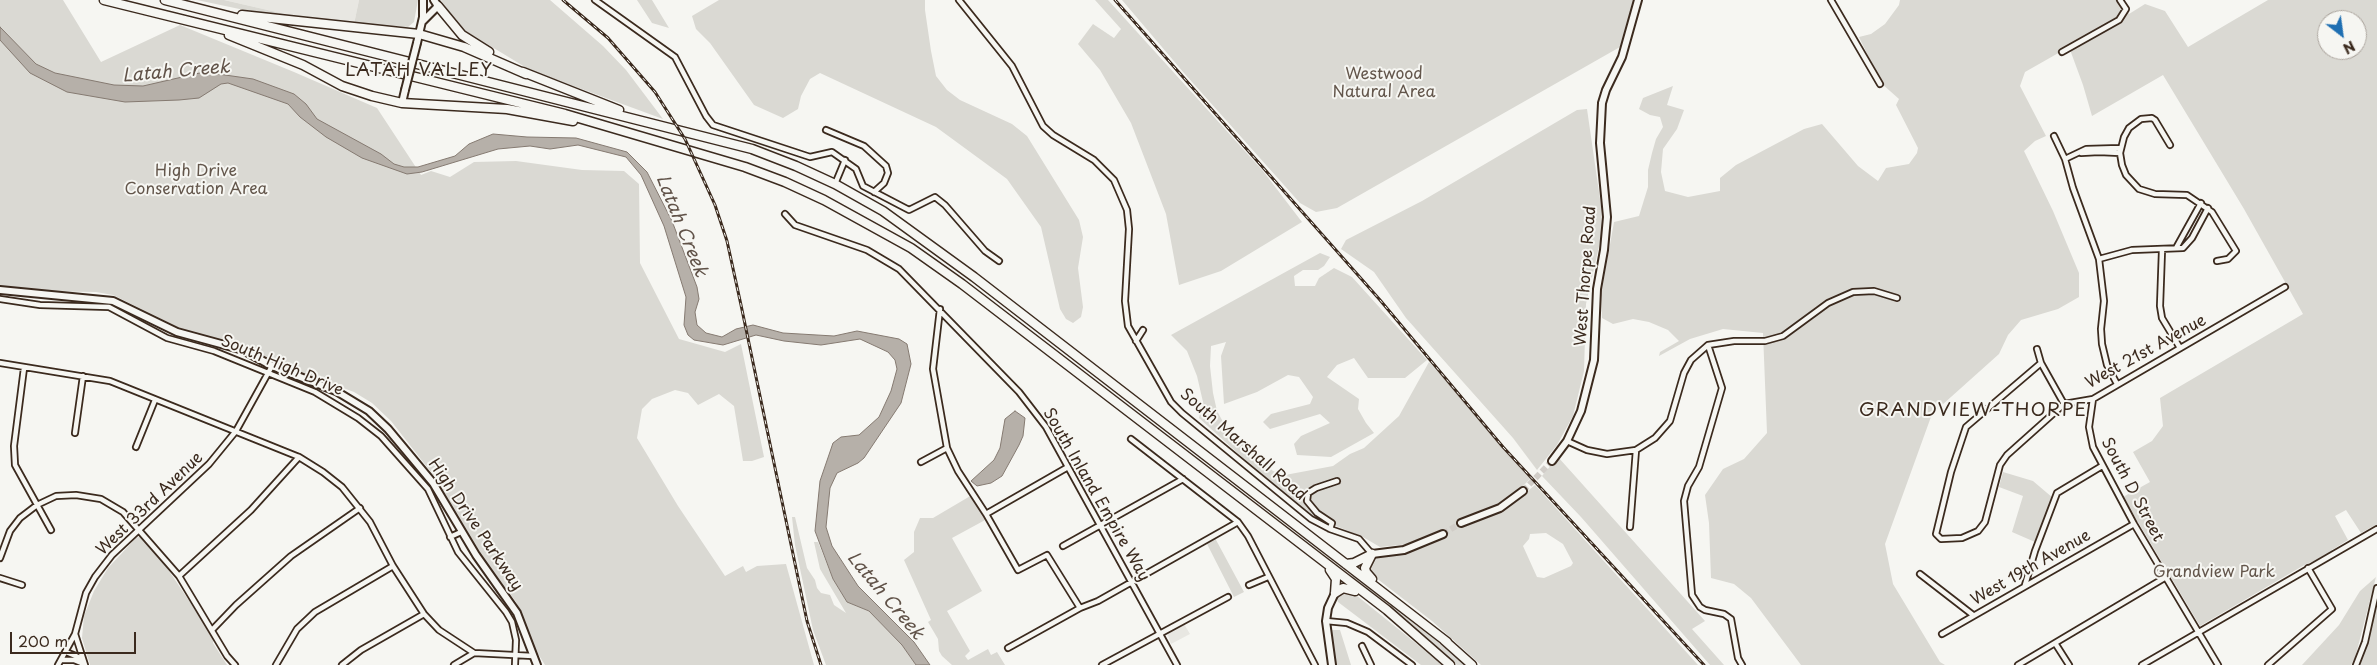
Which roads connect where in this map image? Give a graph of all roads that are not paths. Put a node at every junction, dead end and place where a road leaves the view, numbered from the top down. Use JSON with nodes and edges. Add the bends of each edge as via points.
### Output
{"nodes":[{"id":1,"x":104,"y":0,"type":"edge"},
{"id":2,"x":165,"y":0,"type":"edge"},
{"id":3,"x":423,"y":0,"type":"edge"},
{"id":4,"x":595,"y":0,"type":"edge"},
{"id":5,"x":959,"y":0,"type":"edge"},
{"id":6,"x":1638,"y":0,"type":"edge"},
{"id":7,"x":1831,"y":0,"type":"edge"},
{"id":8,"x":2120,"y":0,"type":"edge"},
{"id":9,"x":436,"y":3,"type":"edge"},
{"id":10,"x":208,"y":11,"type":"junction"},
{"id":11,"x":421,"y":24,"type":"junction"},
{"id":12,"x":202,"y":25,"type":"junction"},
{"id":13,"x":419,"y":34,"type":"junction"},
{"id":14,"x":2062,"y":52,"type":"dead end"},
{"id":15,"x":526,"y":74,"type":"junction"},
{"id":16,"x":1880,"y":84,"type":"dead end"},
{"id":17,"x":402,"y":104,"type":"junction"},
{"id":18,"x":651,"y":122,"type":"junction"},
{"id":19,"x":826,"y":130,"type":"dead end"},
{"id":20,"x":2054,"y":136,"type":"dead end"},
{"id":21,"x":646,"y":137,"type":"junction"},
{"id":22,"x":2170,"y":145,"type":"dead end"},
{"id":23,"x":2120,"y":151,"type":"junction"},
{"id":24,"x":2065,"y":159,"type":"junction"},
{"id":25,"x":845,"y":160,"type":"junction"},
{"id":26,"x":834,"y":184,"type":"junction"},
{"id":27,"x":874,"y":192,"type":"junction"},
{"id":28,"x":2201,"y":203,"type":"junction"},
{"id":29,"x":2208,"y":208,"type":"junction"},
{"id":30,"x":785,"y":214,"type":"dead end"},
{"id":31,"x":2176,"y":248,"type":"junction"},
{"id":32,"x":2162,"y":250,"type":"junction"},
{"id":33,"x":2099,"y":259,"type":"junction"},
{"id":34,"x":999,"y":261,"type":"dead end"},
{"id":35,"x":2217,"y":262,"type":"dead end"},
{"id":36,"x":2285,"y":287,"type":"dead end"},
{"id":37,"x":0,"y":290,"type":"edge"},
{"id":38,"x":1897,"y":298,"type":"dead end"},
{"id":39,"x":0,"y":299,"type":"edge"},
{"id":40,"x":940,"y":309,"type":"junction"},
{"id":41,"x":1143,"y":330,"type":"dead end"},
{"id":42,"x":1136,"y":341,"type":"junction"},
{"id":43,"x":1708,"y":345,"type":"junction"},
{"id":44,"x":2180,"y":348,"type":"junction"},
{"id":45,"x":2037,"y":349,"type":"dead end"},
{"id":46,"x":0,"y":363,"type":"edge"},
{"id":47,"x":2041,"y":363,"type":"junction"},
{"id":48,"x":272,"y":366,"type":"junction"},
{"id":49,"x":24,"y":368,"type":"junction"},
{"id":50,"x":1075,"y":371,"type":"junction"},
{"id":51,"x":268,"y":374,"type":"junction"},
{"id":52,"x":83,"y":376,"type":"junction"},
{"id":53,"x":2118,"y":384,"type":"junction"},
{"id":54,"x":2093,"y":399,"type":"junction"},
{"id":55,"x":155,"y":400,"type":"junction"},
{"id":56,"x":1136,"y":404,"type":"junction"},
{"id":57,"x":2064,"y":404,"type":"junction"},
{"id":58,"x":388,"y":429,"type":"junction"},
{"id":59,"x":236,"y":431,"type":"junction"},
{"id":60,"x":75,"y":433,"type":"dead end"},
{"id":61,"x":380,"y":436,"type":"junction"},
{"id":62,"x":1131,"y":439,"type":"dead end"},
{"id":63,"x":1567,"y":441,"type":"junction"},
{"id":64,"x":136,"y":447,"type":"dead end"},
{"id":65,"x":947,"y":448,"type":"junction"},
{"id":66,"x":1636,"y":450,"type":"junction"},
{"id":67,"x":299,"y":457,"type":"junction"},
{"id":68,"x":1552,"y":461,"type":"tunnel mouth"},
{"id":69,"x":921,"y":462,"type":"dead end"},
{"id":70,"x":2102,"y":466,"type":"junction"},
{"id":71,"x":1068,"y":467,"type":"junction"},
{"id":72,"x":1183,"y":479,"type":"junction"},
{"id":73,"x":1337,"y":481,"type":"dead end"},
{"id":74,"x":1523,"y":491,"type":"tunnel mouth"},
{"id":75,"x":37,"y":505,"type":"junction"},
{"id":76,"x":360,"y":508,"type":"junction"},
{"id":77,"x":986,"y":514,"type":"junction"},
{"id":78,"x":1238,"y":522,"type":"junction"},
{"id":79,"x":1461,"y":523,"type":"tunnel mouth"},
{"id":80,"x":2134,"y":524,"type":"junction"},
{"id":81,"x":1100,"y":525,"type":"junction"},
{"id":82,"x":1630,"y":527,"type":"dead end"},
{"id":83,"x":140,"y":529,"type":"junction"},
{"id":84,"x":1330,"y":529,"type":"junction"},
{"id":85,"x":52,"y":530,"type":"dead end"},
{"id":86,"x":2377,"y":530,"type":"edge"},
{"id":87,"x":461,"y":532,"type":"junction"},
{"id":88,"x":1443,"y":534,"type":"tunnel mouth"},
{"id":89,"x":450,"y":537,"type":"junction"},
{"id":90,"x":1063,"y":546,"type":"dead end"},
{"id":91,"x":1372,"y":554,"type":"junction"},
{"id":92,"x":0,"y":558,"type":"edge"},
{"id":93,"x":1319,"y":558,"type":"junction"},
{"id":94,"x":1346,"y":564,"type":"junction"},
{"id":95,"x":392,"y":566,"type":"junction"},
{"id":96,"x":2308,"y":568,"type":"junction"},
{"id":97,"x":1920,"y":574,"type":"dead end"},
{"id":98,"x":180,"y":576,"type":"junction"},
{"id":99,"x":491,"y":576,"type":"junction"},
{"id":100,"x":1268,"y":577,"type":"junction"},
{"id":101,"x":2166,"y":577,"type":"junction"},
{"id":102,"x":0,"y":578,"type":"edge"},
{"id":103,"x":1131,"y":582,"type":"junction"},
{"id":104,"x":481,"y":583,"type":"junction"},
{"id":105,"x":22,"y":585,"type":"dead end"},
{"id":106,"x":1249,"y":585,"type":"dead end"},
{"id":107,"x":2025,"y":585,"type":"junction"},
{"id":108,"x":2377,"y":588,"type":"edge"},
{"id":109,"x":1335,"y":594,"type":"junction"},
{"id":110,"x":1228,"y":598,"type":"dead end"},
{"id":111,"x":1080,"y":608,"type":"junction"},
{"id":112,"x":424,"y":614,"type":"junction"},
{"id":113,"x":1973,"y":615,"type":"junction"},
{"id":114,"x":1326,"y":621,"type":"junction"},
{"id":115,"x":212,"y":630,"type":"junction"},
{"id":116,"x":2198,"y":631,"type":"junction"},
{"id":117,"x":1159,"y":633,"type":"junction"},
{"id":118,"x":75,"y":634,"type":"junction"},
{"id":119,"x":1942,"y":634,"type":"dead end"},
{"id":120,"x":1447,"y":642,"type":"junction"},
{"id":121,"x":2055,"y":643,"type":"junction"},
{"id":122,"x":1427,"y":645,"type":"junction"},
{"id":123,"x":1362,"y":646,"type":"dead end"},
{"id":124,"x":1008,"y":648,"type":"dead end"},
{"id":125,"x":66,"y":652,"type":"junction"},
{"id":126,"x":474,"y":653,"type":"junction"},
{"id":127,"x":516,"y":656,"type":"junction"},
{"id":128,"x":533,"y":656,"type":"junction"},
{"id":129,"x":62,"y":660,"type":"junction"},
{"id":130,"x":1408,"y":661,"type":"junction"},
{"id":131,"x":84,"y":663,"type":"edge"},
{"id":132,"x":58,"y":665,"type":"edge"},
{"id":133,"x":235,"y":665,"type":"edge"},
{"id":134,"x":276,"y":665,"type":"edge"},
{"id":135,"x":342,"y":665,"type":"edge"},
{"id":136,"x":454,"y":665,"type":"edge"},
{"id":137,"x":515,"y":665,"type":"edge"},
{"id":138,"x":537,"y":665,"type":"edge"},
{"id":139,"x":1102,"y":665,"type":"edge"},
{"id":140,"x":1177,"y":665,"type":"edge"},
{"id":141,"x":1316,"y":665,"type":"edge"},
{"id":142,"x":1332,"y":665,"type":"edge"},
{"id":143,"x":1371,"y":665,"type":"edge"},
{"id":144,"x":1402,"y":665,"type":"edge"},
{"id":145,"x":1412,"y":665,"type":"edge"},
{"id":146,"x":1450,"y":665,"type":"edge"},
{"id":147,"x":1472,"y":665,"type":"edge"},
{"id":148,"x":1742,"y":665,"type":"edge"},
{"id":149,"x":2018,"y":665,"type":"edge"},
{"id":150,"x":2069,"y":665,"type":"edge"},
{"id":151,"x":2142,"y":665,"type":"edge"},
{"id":152,"x":2218,"y":665,"type":"edge"},
{"id":153,"x":2268,"y":665,"type":"edge"},
{"id":154,"x":2356,"y":665,"type":"edge"}],
"edges":[{"from":1,"to":12,"type":"highway"},
{"from":2,"to":10,"type":"highway"},
{"from":3,"to":11,"type":"main road"},
{"from":4,"to":25,"type":"street","via":[[675,57],[713,125],[810,157],[832,152]]},
{"from":5,"to":42,"type":"street","name":"South Marshall Road","via":[[1012,66],[1042,126],[1094,160],[1114,180],[1127,210],[1125,301],[1128,326]]},
{"from":6,"to":63,"type":"main road","name":"West Thorpe Road","via":[[1622,57],[1602,103],[1600,143],[1607,217],[1597,289],[1594,360],[1581,411]]},
{"from":7,"to":16,"type":"street"},
{"from":8,"to":14,"type":"street","via":[[2126,9],[2119,20]]},
{"from":9,"to":11,"type":"main road"},
{"from":9,"to":15,"type":"highway","via":[[462,35]]},
{"from":10,"to":13,"type":"highway"},
{"from":10,"to":18,"type":"highway"},
{"from":11,"to":13,"type":"main road"},
{"from":12,"to":17,"type":"highway","via":[[303,65],[342,86]]},
{"from":12,"to":21,"type":"highway"},
{"from":13,"to":15,"type":"highway","via":[[464,47]]},
{"from":13,"to":17,"type":"main road","bridge":true},
{"from":15,"to":18,"type":"highway"},
{"from":17,"to":21,"type":"highway","via":[[523,112]]},
{"from":18,"to":26,"type":"highway","via":[[752,149]]},
{"from":19,"to":27,"type":"street","via":[[864,146],[886,166],[888,173],[884,183]]},
{"from":20,"to":24,"type":"street"},
{"from":21,"to":50,"type":"highway","via":[[785,182],[855,216],[962,284]]},
{"from":22,"to":23,"type":"street","via":[[2155,120],[2146,117],[2129,128]]},
{"from":23,"to":24,"type":"street","via":[[2098,147]]},
{"from":23,"to":28,"type":"street","via":[[2126,175],[2139,189],[2155,194],[2187,195]]},
{"from":24,"to":33,"type":"street"},
{"from":25,"to":26,"type":"street"},
{"from":25,"to":27,"type":"street","via":[[856,169],[863,186]]},
{"from":26,"to":56,"type":"highway","via":[[922,238]]},
{"from":27,"to":34,"type":"street","via":[[909,210],[935,197],[985,251]]},
{"from":28,"to":29,"type":"street"},
{"from":28,"to":31,"type":"street"},
{"from":29,"to":31,"type":"street","via":[[2189,243],[2183,248]]},
{"from":29,"to":35,"type":"street","via":[[2236,250],[2228,259]]},
{"from":30,"to":40,"type":"street","name":"South Inland Empire Way","via":[[795,225],[868,250],[886,260],[899,268]]},
{"from":31,"to":32,"type":"street"},
{"from":32,"to":33,"type":"street","via":[[2132,250]]},
{"from":32,"to":44,"type":"street","via":[[2162,318]]},
{"from":33,"to":53,"type":"street","via":[[2104,301],[2102,344],[2107,365]]},
{"from":36,"to":44,"type":"street","name":"West 21st Avenue"},
{"from":37,"to":48,"type":"main road","name":"South High Drive","via":[[113,301],[177,332],[233,346]]},
{"from":38,"to":43,"type":"street","via":[[1874,291],[1853,292],[1828,303],[1782,336],[1765,341]]},
{"from":39,"to":51,"type":"street","name":"South High Drive","via":[[40,305],[109,307],[166,338],[214,351]]},
{"from":40,"to":65,"type":"street","via":[[933,369]]},
{"from":40,"to":71,"type":"street","name":"South Inland Empire Way","via":[[1020,392],[1046,426]]},
{"from":41,"to":42,"type":"street"},
{"from":42,"to":84,"type":"street","name":"South Marshall Road","via":[[1172,402],[1182,413],[1311,519]]},
{"from":43,"to":66,"type":"street","via":[[1692,360],[1684,374],[1670,421],[1655,438]]},
{"from":43,"to":148,"type":"street","via":[[1722,388],[1699,467],[1684,501],[1692,595],[1705,610],[1732,619]]},
{"from":44,"to":53,"type":"street","name":"West 21st Avenue"},
{"from":45,"to":47,"type":"street"},
{"from":46,"to":49,"type":"street"},
{"from":47,"to":57,"type":"street"},
{"from":47,"to":57,"type":"street","via":[[1966,427],[1936,534],[1942,539],[1962,538],[1978,531],[1985,522],[2000,465]]},
{"from":48,"to":51,"type":"street","name":"West 33rd Avenue"},
{"from":48,"to":58,"type":"main road","name":"High Drive Parkway","via":[[355,401]]},
{"from":49,"to":52,"type":"street"},
{"from":49,"to":75,"type":"street","via":[[14,446],[15,465]]},
{"from":50,"to":56,"type":"highway","via":[[1084,367]]},
{"from":50,"to":93,"type":"highway","via":[[1076,379],[1134,418]]},
{"from":51,"to":59,"type":"street","name":"West 33rd Avenue"},
{"from":51,"to":61,"type":"street","name":"South High Drive","via":[[341,406]]},
{"from":52,"to":55,"type":"street","via":[[110,381]]},
{"from":52,"to":60,"type":"street"},
{"from":53,"to":54,"type":"street","name":"West 21st Avenue"},
{"from":54,"to":57,"type":"street","name":"West 21st Avenue"},
{"from":54,"to":70,"type":"street","name":"South D Street","via":[[2090,438]]},
{"from":55,"to":59,"type":"street"},
{"from":55,"to":64,"type":"street"},
{"from":56,"to":94,"type":"highway"},
{"from":58,"to":61,"type":"street"},
{"from":58,"to":87,"type":"main road","name":"High Drive Parkway","via":[[434,483]]},
{"from":59,"to":67,"type":"street"},
{"from":59,"to":83,"type":"street","name":"West 33rd Avenue","via":[[209,464]]},
{"from":61,"to":89,"type":"street","name":"South High Drive","via":[[428,489]]},
{"from":62,"to":72,"type":"street"},
{"from":63,"to":66,"type":"street","via":[[1596,453],[1619,454]]},
{"from":63,"to":68,"type":"main road","name":"West Thorpe Road"},
{"from":65,"to":69,"type":"street"},
{"from":65,"to":77,"type":"street"},
{"from":66,"to":82,"type":"street"},
{"from":67,"to":76,"type":"street","via":[[342,487]]},
{"from":67,"to":98,"type":"street","via":[[251,510]]},
{"from":70,"to":80,"type":"street","name":"South D Street"},
{"from":70,"to":107,"type":"street","via":[[2057,493]]},
{"from":71,"to":77,"type":"street"},
{"from":71,"to":81,"type":"street","name":"South Inland Empire Way"},
{"from":72,"to":78,"type":"street"},
{"from":72,"to":81,"type":"street"},
{"from":73,"to":84,"type":"street","via":[[1308,493],[1307,501],[1332,524]]},
{"from":74,"to":79,"type":"main road","via":[[1500,508]]},
{"from":75,"to":83,"type":"street","via":[[56,496],[76,494],[100,499],[122,512]]},
{"from":75,"to":85,"type":"street"},
{"from":75,"to":92,"type":"street","via":[[20,518],[10,532]]},
{"from":76,"to":95,"type":"street"},
{"from":76,"to":115,"type":"street","via":[[291,556]]},
{"from":77,"to":111,"type":"street","via":[[1018,570],[1047,555]]},
{"from":78,"to":100,"type":"street"},
{"from":78,"to":103,"type":"street"},
{"from":80,"to":101,"type":"street","name":"South D Street"},
{"from":80,"to":107,"type":"street","name":"West 19th Avenue"},
{"from":81,"to":90,"type":"street"},
{"from":81,"to":103,"type":"street","name":"South Inland Empire Way"},
{"from":83,"to":98,"type":"street"},
{"from":83,"to":118,"type":"street","name":"West 33rd Avenue","via":[[112,555],[95,577],[86,593]]},
{"from":84,"to":91,"type":"street","name":"South Marshall Road","via":[[1359,539]]},
{"from":86,"to":96,"type":"street"},
{"from":87,"to":89,"type":"street"},
{"from":87,"to":99,"type":"main road","name":"High Drive Parkway"},
{"from":88,"to":91,"type":"main road","via":[[1404,550]]},
{"from":89,"to":104,"type":"street","name":"South High Drive"},
{"from":91,"to":94,"type":"highway"},
{"from":91,"to":120,"type":"highway","via":[[1365,568],[1368,576]]},
{"from":93,"to":109,"type":"highway","via":[[1336,579]]},
{"from":93,"to":122,"type":"highway"},
{"from":94,"to":120,"type":"highway"},
{"from":95,"to":112,"type":"street"},
{"from":95,"to":134,"type":"street","via":[[315,612],[297,630]]},
{"from":96,"to":116,"type":"street"},
{"from":96,"to":153,"type":"street","via":[[2332,608]]},
{"from":97,"to":113,"type":"street"},
{"from":98,"to":115,"type":"street"},
{"from":99,"to":104,"type":"street"},
{"from":99,"to":128,"type":"main road","name":"High Drive Parkway","via":[[517,613]]},
{"from":100,"to":106,"type":"street"},
{"from":100,"to":141,"type":"street"},
{"from":101,"to":116,"type":"street","name":"South D Street"},
{"from":101,"to":121,"type":"street"},
{"from":102,"to":105,"type":"street"},
{"from":103,"to":111,"type":"street"},
{"from":103,"to":117,"type":"street","name":"South Inland Empire Way"},
{"from":104,"to":127,"type":"street","name":"South High Drive","via":[[512,622]]},
{"from":107,"to":113,"type":"street","name":"West 19th Avenue"},
{"from":108,"to":154,"type":"street","via":[[2365,642]]},
{"from":109,"to":114,"type":"main road"},
{"from":109,"to":122,"type":"highway","via":[[1343,588],[1353,589]]},
{"from":110,"to":117,"type":"street"},
{"from":111,"to":124,"type":"street"},
{"from":112,"to":126,"type":"street","via":[[439,630]]},
{"from":112,"to":135,"type":"street","via":[[360,650]]},
{"from":113,"to":119,"type":"street","name":"West 19th Avenue"},
{"from":114,"to":130,"type":"street","via":[[1346,623],[1368,632]]},
{"from":114,"to":142,"type":"main road"},
{"from":115,"to":133,"type":"street"},
{"from":116,"to":151,"type":"street"},
{"from":116,"to":152,"type":"street","name":"South D Street"},
{"from":117,"to":139,"type":"street"},
{"from":117,"to":140,"type":"street","name":"South Inland Empire Way"},
{"from":118,"to":125,"type":"street","name":"West 33rd Avenue"},
{"from":118,"to":131,"type":"street"},
{"from":120,"to":147,"type":"highway"},
{"from":121,"to":149,"type":"street"},
{"from":121,"to":150,"type":"street"},
{"from":122,"to":146,"type":"highway"},
{"from":123,"to":143,"type":"street"},
{"from":125,"to":129,"type":"street","name":"West 33rd Avenue"},
{"from":125,"to":131,"type":"street"},
{"from":126,"to":127,"type":"street"},
{"from":126,"to":136,"type":"street"},
{"from":127,"to":128,"type":"street"},
{"from":127,"to":137,"type":"street","name":"South High Drive"},
{"from":128,"to":138,"type":"main road"},
{"from":129,"to":131,"type":"street"},
{"from":129,"to":132,"type":"street","name":"West 33rd Avenue"},
{"from":130,"to":144,"type":"street"},
{"from":130,"to":145,"type":"street"}]}
